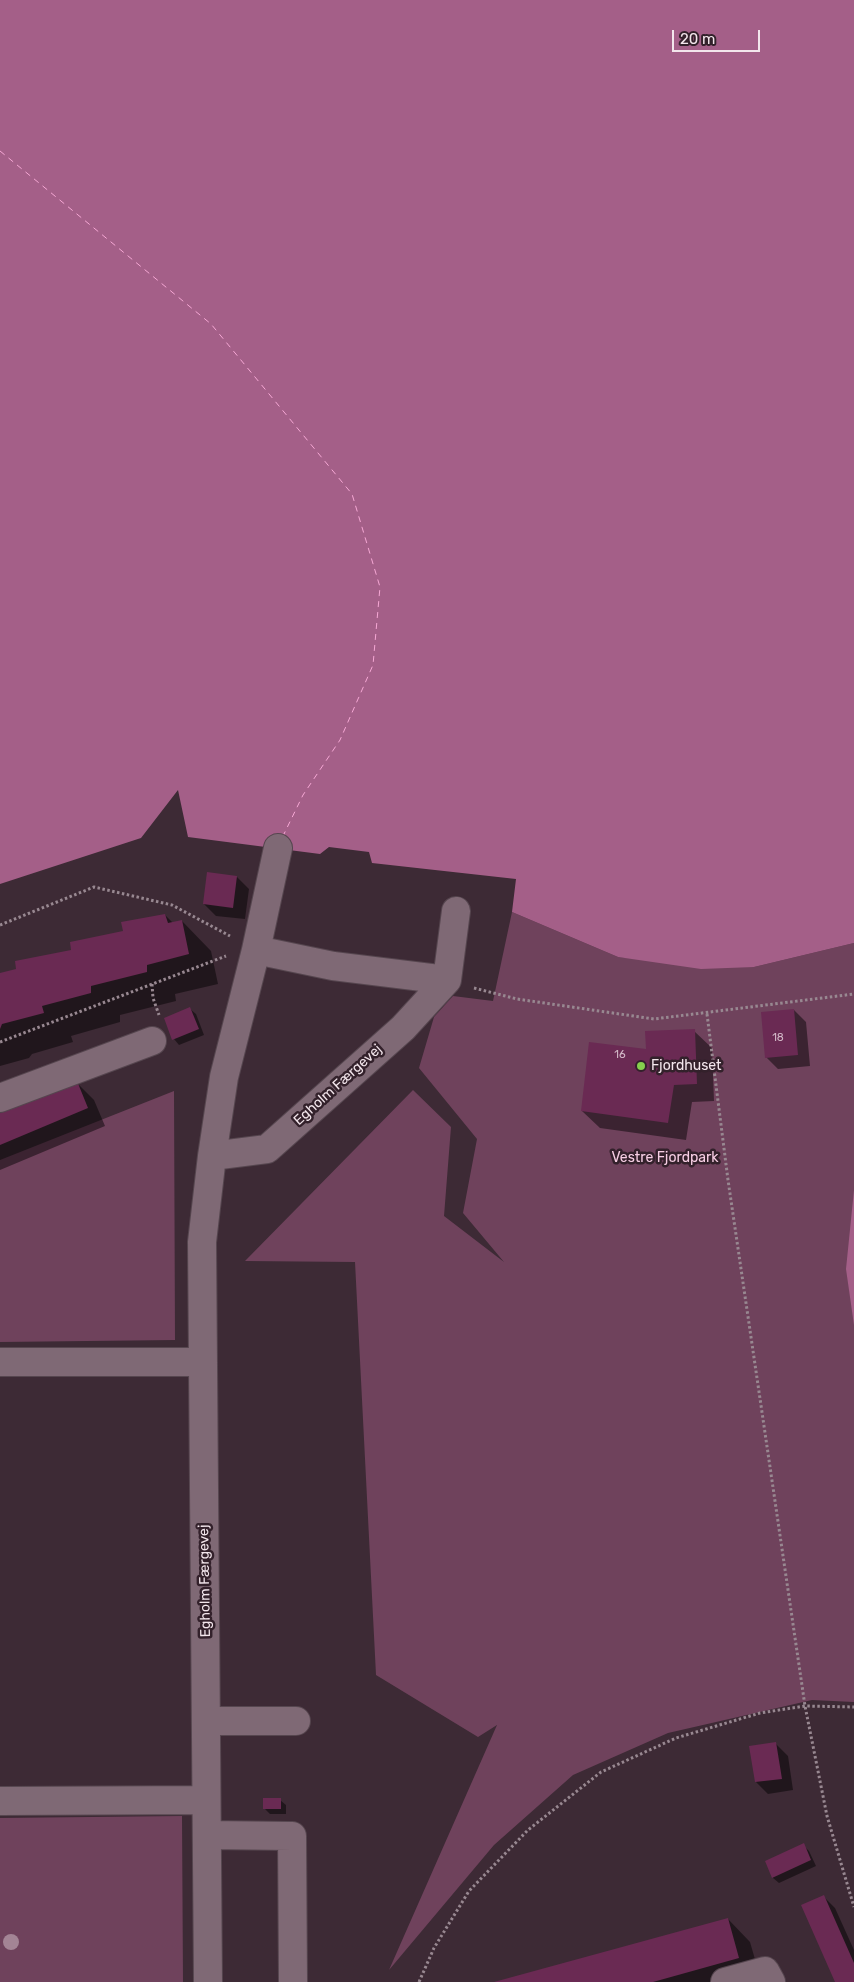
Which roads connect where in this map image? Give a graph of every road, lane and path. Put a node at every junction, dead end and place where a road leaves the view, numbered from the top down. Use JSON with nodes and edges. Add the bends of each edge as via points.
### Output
{"nodes":[{"id":1,"x":278,"y":848,"type":"dead end"},
{"id":2,"x":456,"y":911,"type":"dead end"},
{"id":3,"x":0,"y":925,"type":"edge"},
{"id":4,"x":253,"y":948,"type":"junction"},
{"id":5,"x":447,"y":980,"type":"junction"},
{"id":6,"x":854,"y":994,"type":"edge"},
{"id":7,"x":707,"y":1014,"type":"junction"},
{"id":8,"x":152,"y":1041,"type":"dead end"},
{"id":9,"x":0,"y":1042,"type":"edge"},
{"id":10,"x":0,"y":1098,"type":"edge"},
{"id":11,"x":212,"y":1156,"type":"junction"},
{"id":12,"x":0,"y":1362,"type":"edge"},
{"id":13,"x":203,"y":1362,"type":"junction"},
{"id":14,"x":805,"y":1706,"type":"junction"},
{"id":15,"x":854,"y":1706,"type":"edge"},
{"id":16,"x":206,"y":1721,"type":"junction"},
{"id":17,"x":296,"y":1721,"type":"dead end"},
{"id":18,"x":206,"y":1800,"type":"junction"},
{"id":19,"x":0,"y":1801,"type":"edge"},
{"id":20,"x":207,"y":1835,"type":"junction"},
{"id":21,"x":854,"y":1907,"type":"edge"},
{"id":22,"x":208,"y":1982,"type":"edge"},
{"id":23,"x":293,"y":1982,"type":"edge"},
{"id":24,"x":419,"y":1982,"type":"edge"},
{"id":25,"x":725,"y":1982,"type":"edge"},
{"id":26,"x":771,"y":1982,"type":"edge"}],
"edges":[{"from":1,"to":4,"type":"street","name":"Egholm Færgevej"},
{"from":2,"to":5,"type":"street"},
{"from":3,"to":4,"type":"path","via":[[94,887],[172,905]]},
{"from":4,"to":5,"type":"street","via":[[333,966]]},
{"from":4,"to":9,"type":"path"},
{"from":4,"to":11,"type":"street","name":"Egholm Færgevej","via":[[224,1077]]},
{"from":5,"to":7,"type":"path","via":[[517,999],[654,1020]]},
{"from":5,"to":11,"type":"street","name":"Egholm Færgevej","via":[[402,1028],[267,1150]]},
{"from":6,"to":7,"type":"path"},
{"from":7,"to":14,"type":"path"},
{"from":8,"to":10,"type":"street"},
{"from":11,"to":13,"type":"street","name":"Egholm Færgevej","via":[[202,1242]]},
{"from":12,"to":13,"type":"street"},
{"from":13,"to":16,"type":"street","name":"Egholm Færgevej"},
{"from":14,"to":15,"type":"path"},
{"from":14,"to":21,"type":"path","via":[[827,1816]]},
{"from":14,"to":24,"type":"path","via":[[760,1713],[676,1738],[601,1772],[528,1830],[469,1891],[434,1948]]},
{"from":16,"to":17,"type":"street"},
{"from":16,"to":18,"type":"street","name":"Egholm Færgevej"},
{"from":18,"to":19,"type":"street"},
{"from":18,"to":20,"type":"street","name":"Egholm Færgevej"},
{"from":20,"to":22,"type":"street","name":"Egholm Færgevej"},
{"from":20,"to":23,"type":"street","via":[[292,1836]]},
{"from":25,"to":26,"type":"street","via":[[766,1972]]}]}
